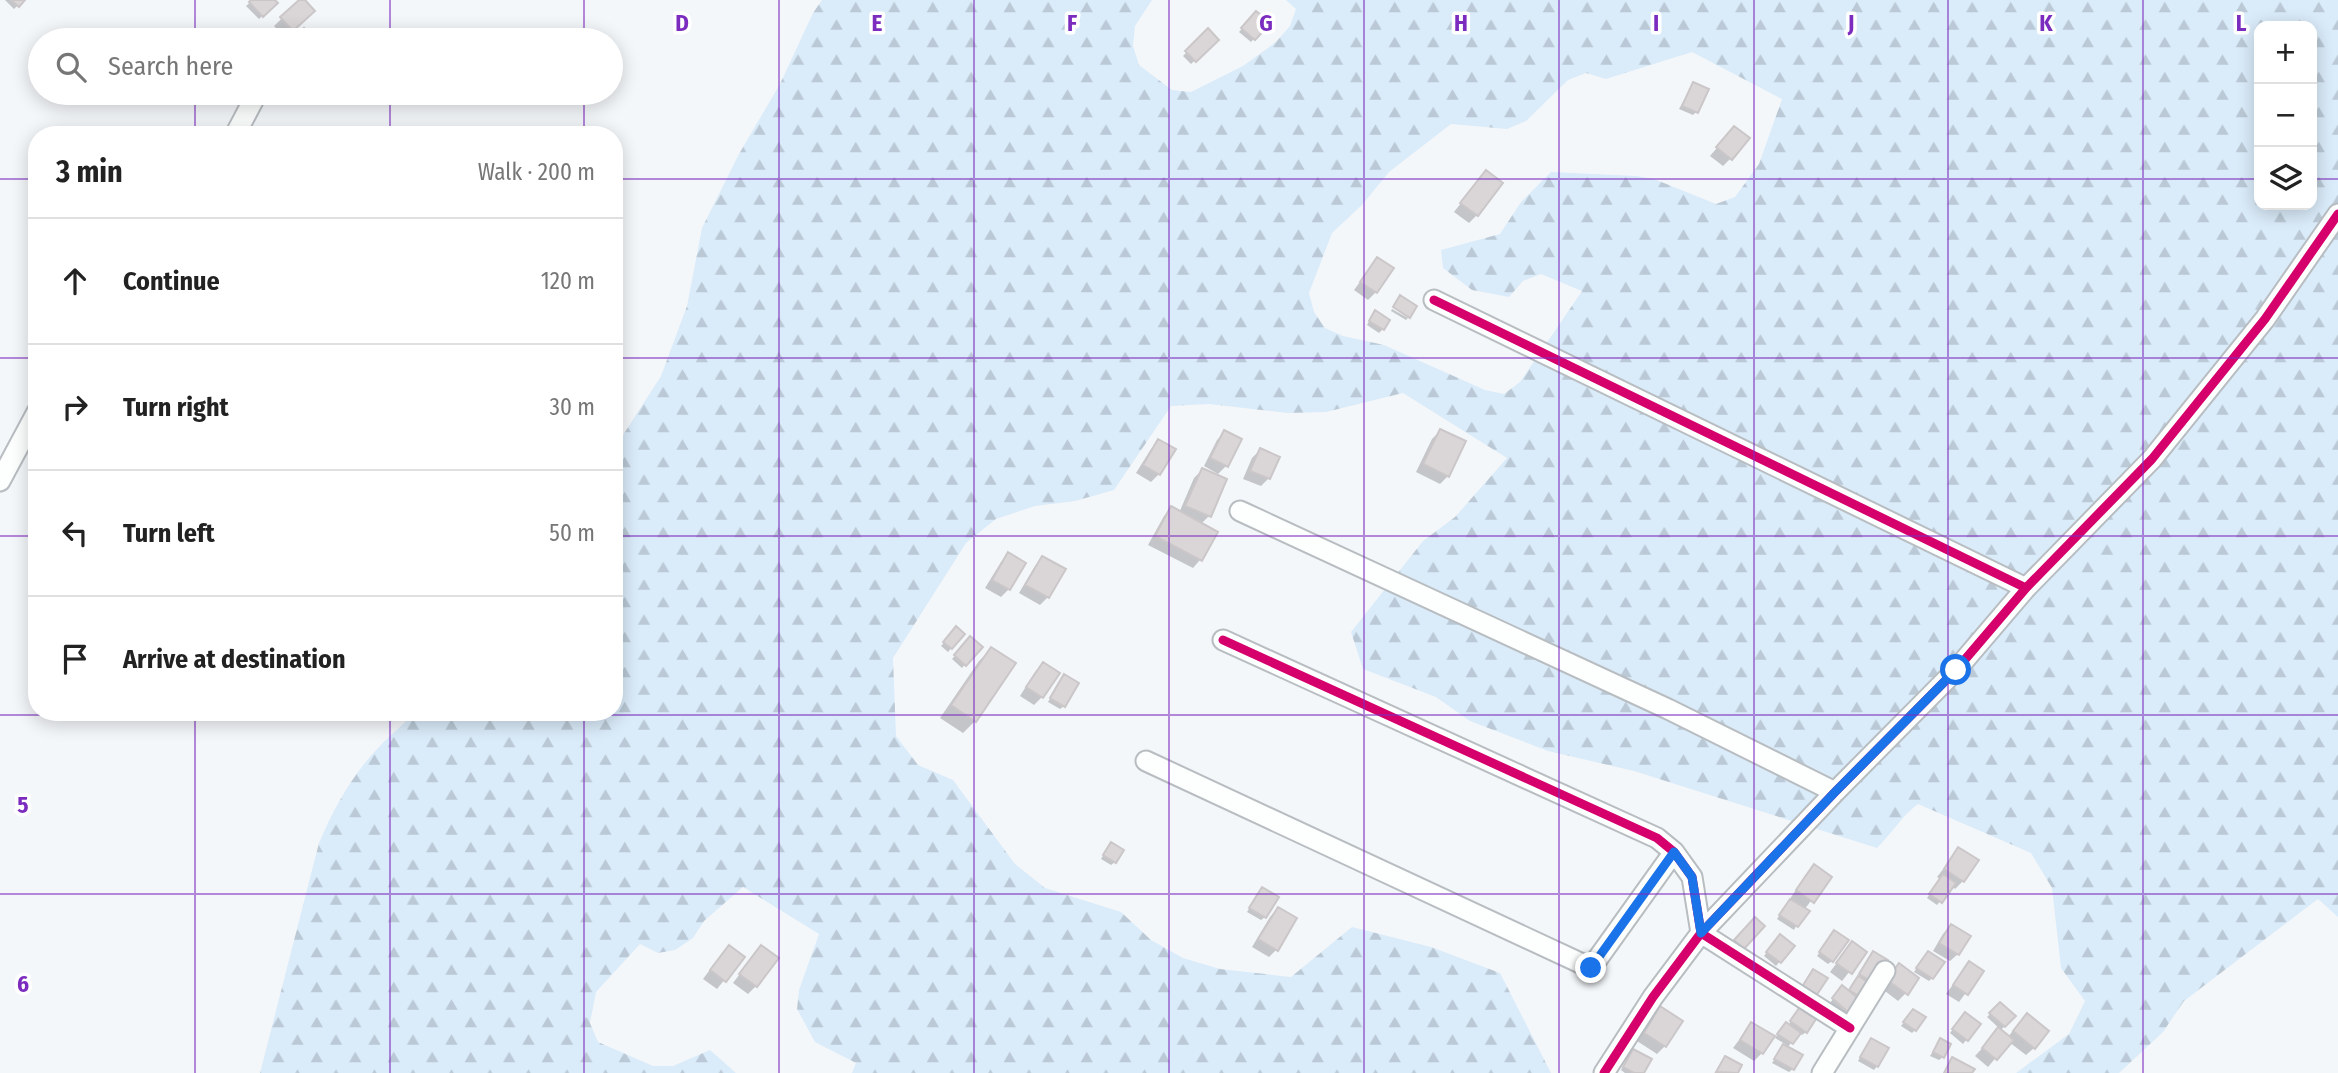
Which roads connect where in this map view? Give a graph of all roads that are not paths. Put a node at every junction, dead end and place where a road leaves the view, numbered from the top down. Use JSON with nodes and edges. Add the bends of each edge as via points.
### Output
{"nodes":[{"id":1,"x":251,"y":105,"type":"edge"},
{"id":2,"x":240,"y":126,"type":"edge"},
{"id":3,"x":2338,"y":214,"type":"edge"},
{"id":4,"x":1434,"y":299,"type":"dead end"},
{"id":5,"x":28,"y":429,"type":"edge"},
{"id":6,"x":0,"y":481,"type":"edge"},
{"id":7,"x":1240,"y":511,"type":"dead end"},
{"id":8,"x":2026,"y":588,"type":"junction"},
{"id":9,"x":1223,"y":640,"type":"dead end"},
{"id":10,"x":1146,"y":761,"type":"dead end"},
{"id":11,"x":1835,"y":792,"type":"junction"},
{"id":12,"x":1674,"y":852,"type":"junction"},
{"id":13,"x":1701,"y":933,"type":"junction"},
{"id":14,"x":1885,"y":971,"type":"dead end"},
{"id":15,"x":1850,"y":1028,"type":"junction"},
{"id":16,"x":1612,"y":1070,"type":"edge"},
{"id":17,"x":1822,"y":1073,"type":"edge"}],
"edges":[{"from":1,"to":2,"type":"street"},
{"from":3,"to":8,"type":"street","via":[[2265,319],[2152,459]]},
{"from":4,"to":8,"type":"street"},
{"from":5,"to":6,"type":"street"},
{"from":7,"to":11,"type":"street","via":[[1668,709]]},
{"from":8,"to":11,"type":"street","via":[[1956,670]]},
{"from":9,"to":12,"type":"street","via":[[1657,838]]},
{"from":10,"to":12,"type":"street","via":[[1591,968]]},
{"from":11,"to":13,"type":"street"},
{"from":12,"to":13,"type":"street","via":[[1692,877]]},
{"from":13,"to":15,"type":"street"},
{"from":13,"to":16,"type":"street","via":[[1665,979]]},
{"from":14,"to":15,"type":"street"},
{"from":15,"to":17,"type":"street"}]}
